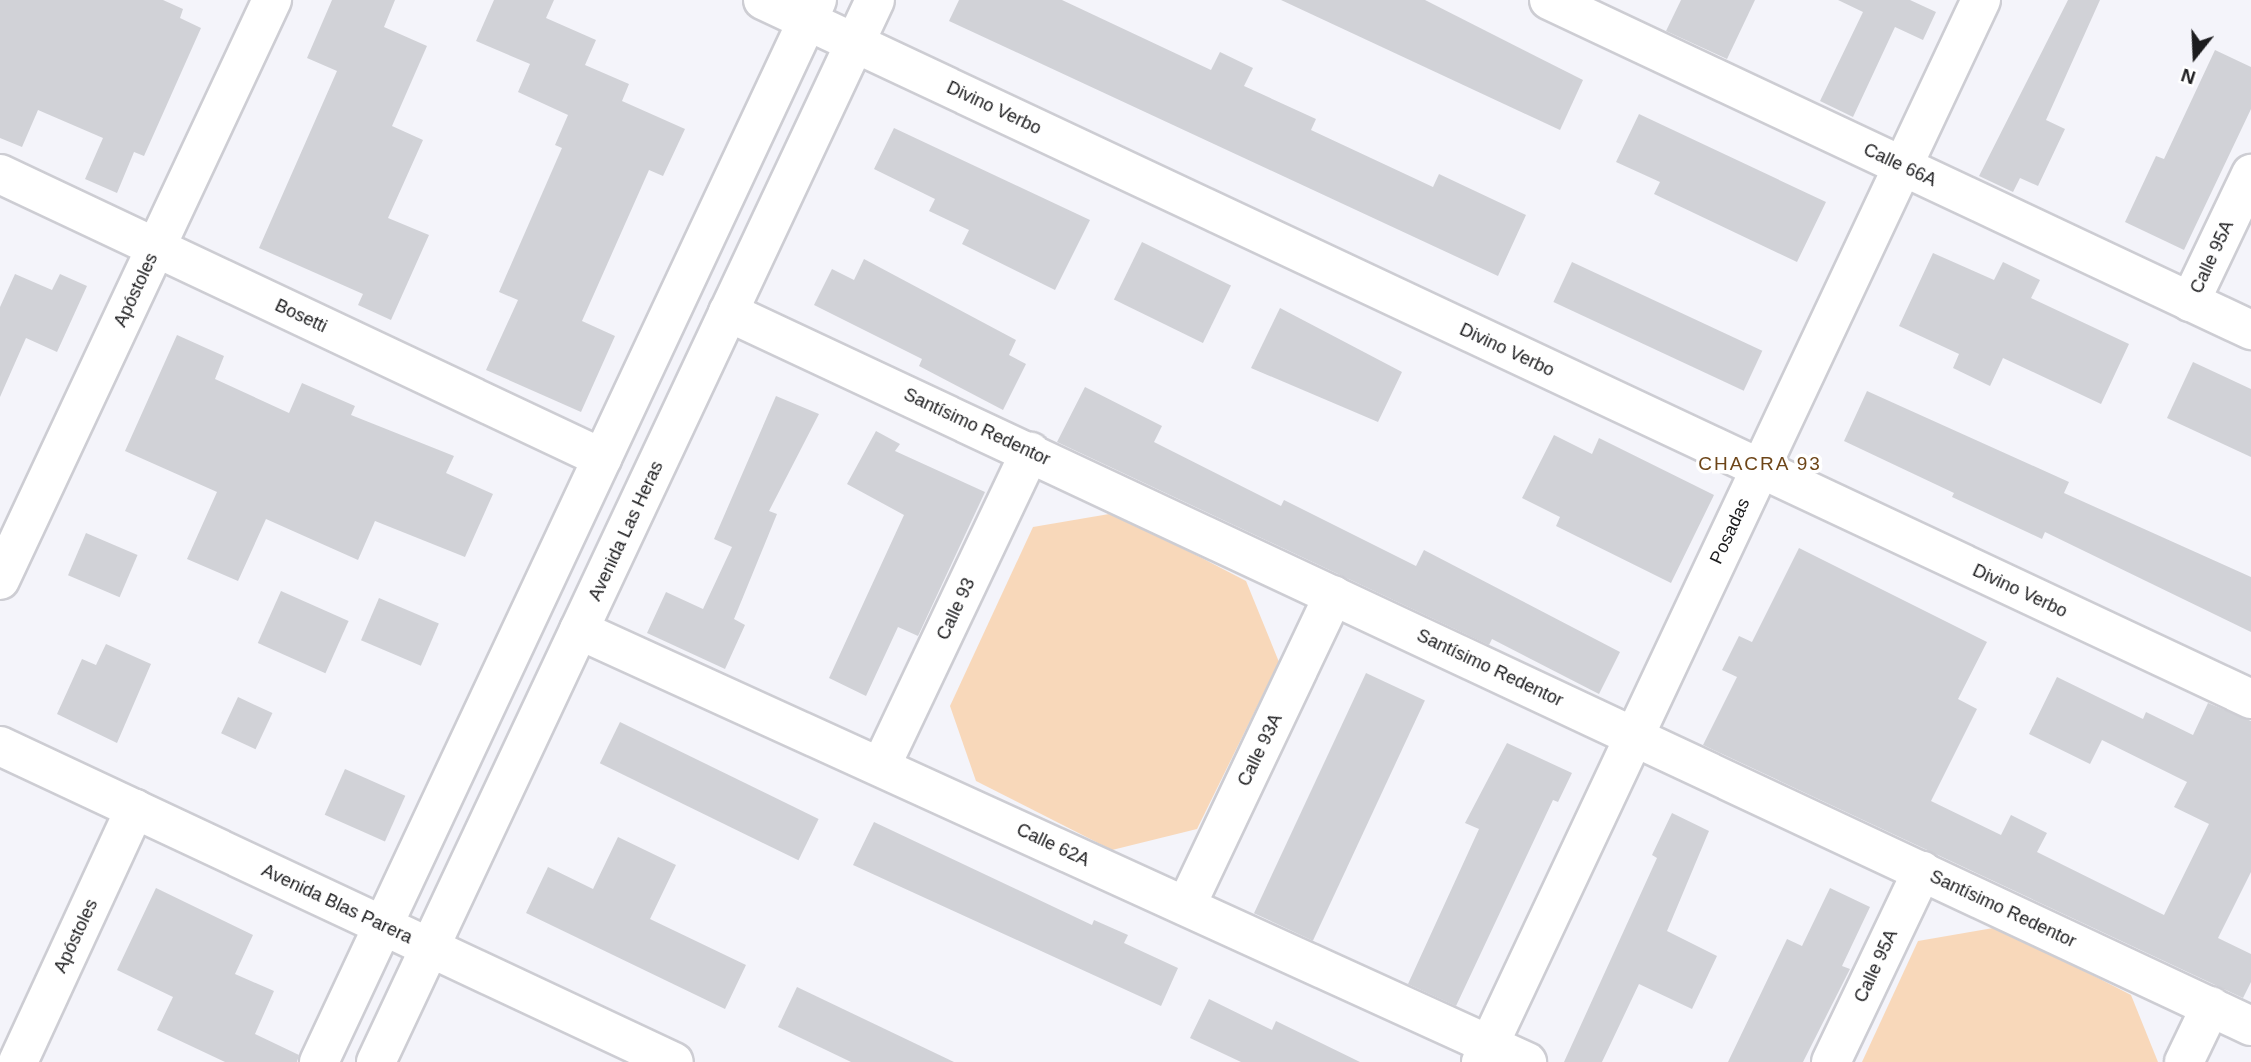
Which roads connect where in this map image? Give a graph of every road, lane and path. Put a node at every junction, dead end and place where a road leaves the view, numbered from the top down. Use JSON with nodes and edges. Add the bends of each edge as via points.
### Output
{"nodes":[{"id":1,"x":272,"y":0,"type":"edge"},
{"id":2,"x":763,"y":0,"type":"edge"},
{"id":3,"x":875,"y":0,"type":"edge"},
{"id":4,"x":1549,"y":0,"type":"edge"},
{"id":5,"x":1980,"y":0,"type":"edge"},
{"id":6,"x":812,"y":10,"type":"edge"},
{"id":7,"x":1606,"y":12,"type":"edge"},
{"id":8,"x":855,"y":43,"type":"junction"},
{"id":9,"x":1902,"y":166,"type":"junction"},
{"id":10,"x":0,"y":174,"type":"edge"},
{"id":11,"x":2251,"y":174,"type":"edge"},
{"id":12,"x":156,"y":247,"type":"junction"},
{"id":13,"x":2190,"y":302,"type":"junction"},
{"id":14,"x":728,"y":312,"type":"junction"},
{"id":15,"x":2251,"y":330,"type":"edge"},
{"id":16,"x":1031,"y":452,"type":"junction"},
{"id":17,"x":602,"y":458,"type":"junction"},
{"id":18,"x":1760,"y":468,"type":"junction"},
{"id":19,"x":0,"y":580,"type":"edge"},
{"id":20,"x":1334,"y":595,"type":"junction"},
{"id":21,"x":579,"y":630,"type":"junction"},
{"id":22,"x":2251,"y":699,"type":"edge"},
{"id":23,"x":1634,"y":735,"type":"junction"},
{"id":24,"x":0,"y":746,"type":"edge"},
{"id":25,"x":881,"y":766,"type":"junction"},
{"id":26,"x":135,"y":809,"type":"junction"},
{"id":27,"x":1922,"y":871,"type":"junction"},
{"id":28,"x":1186,"y":906,"type":"junction"},
{"id":29,"x":383,"y":925,"type":"junction"},
{"id":30,"x":430,"y":947,"type":"junction"},
{"id":31,"x":2211,"y":1006,"type":"junction"},
{"id":32,"x":2251,"y":1026,"type":"edge"},
{"id":33,"x":1485,"y":1053,"type":"edge"},
{"id":34,"x":18,"y":1062,"type":"edge"},
{"id":35,"x":319,"y":1062,"type":"edge"},
{"id":36,"x":376,"y":1062,"type":"edge"},
{"id":37,"x":674,"y":1062,"type":"edge"},
{"id":38,"x":1527,"y":1062,"type":"edge"},
{"id":39,"x":1831,"y":1062,"type":"edge"},
{"id":40,"x":2184,"y":1062,"type":"edge"}],
"edges":[{"from":1,"to":12,"type":"street","name":"Apóstoles"},
{"from":2,"to":6,"type":"street","name":"Divino Verbo"},
{"from":3,"to":8,"type":"street","name":"Avenida Las Heras"},
{"from":4,"to":7,"type":"street","name":"Calle 66A"},
{"from":5,"to":9,"type":"street","name":"Posadas"},
{"from":6,"to":8,"type":"street","name":"Divino Verbo"},
{"from":6,"to":17,"type":"street"},
{"from":7,"to":9,"type":"street","name":"Calle 66A"},
{"from":8,"to":14,"type":"street","name":"Avenida Las Heras"},
{"from":8,"to":18,"type":"street","name":"Divino Verbo"},
{"from":9,"to":13,"type":"street","name":"Calle 66A"},
{"from":9,"to":18,"type":"street","name":"Posadas"},
{"from":10,"to":12,"type":"street","name":"Bosetti"},
{"from":11,"to":13,"type":"street","name":"Calle 95A"},
{"from":12,"to":17,"type":"street","name":"Bosetti"},
{"from":12,"to":19,"type":"street","name":"Apóstoles"},
{"from":13,"to":15,"type":"street","name":"Calle 66A"},
{"from":14,"to":16,"type":"street","name":"Santísimo Redentor"},
{"from":14,"to":21,"type":"street","name":"Avenida Las Heras"},
{"from":16,"to":20,"type":"street","name":"Santísimo Redentor"},
{"from":16,"to":25,"type":"street","name":"Calle 93"},
{"from":17,"to":29,"type":"street"},
{"from":18,"to":22,"type":"street","name":"Divino Verbo"},
{"from":18,"to":23,"type":"street","name":"Posadas"},
{"from":20,"to":23,"type":"street","name":"Santísimo Redentor"},
{"from":20,"to":28,"type":"street","name":"Calle 93A"},
{"from":21,"to":25,"type":"street","name":"Calle 62A"},
{"from":21,"to":30,"type":"street","name":"Avenida Las Heras"},
{"from":23,"to":27,"type":"street","name":"Santísimo Redentor"},
{"from":23,"to":33,"type":"street","name":"Posadas"},
{"from":24,"to":26,"type":"street","name":"Avenida Blas Parera"},
{"from":25,"to":28,"type":"street","name":"Calle 62A"},
{"from":26,"to":29,"type":"street","name":"Avenida Blas Parera"},
{"from":26,"to":34,"type":"street","name":"Apóstoles"},
{"from":27,"to":31,"type":"street","name":"Santísimo Redentor"},
{"from":27,"to":39,"type":"street","name":"Calle 95A"},
{"from":28,"to":33,"type":"street","name":"Calle 62A"},
{"from":29,"to":30,"type":"street","name":"Avenida Blas Parera"},
{"from":29,"to":35,"type":"street"},
{"from":30,"to":36,"type":"street","name":"Avenida Las Heras"},
{"from":30,"to":37,"type":"street","name":"Avenida Blas Parera"},
{"from":31,"to":32,"type":"street","name":"Santísimo Redentor"},
{"from":31,"to":40,"type":"street"},
{"from":33,"to":38,"type":"street","name":"Calle 62A"}]}
